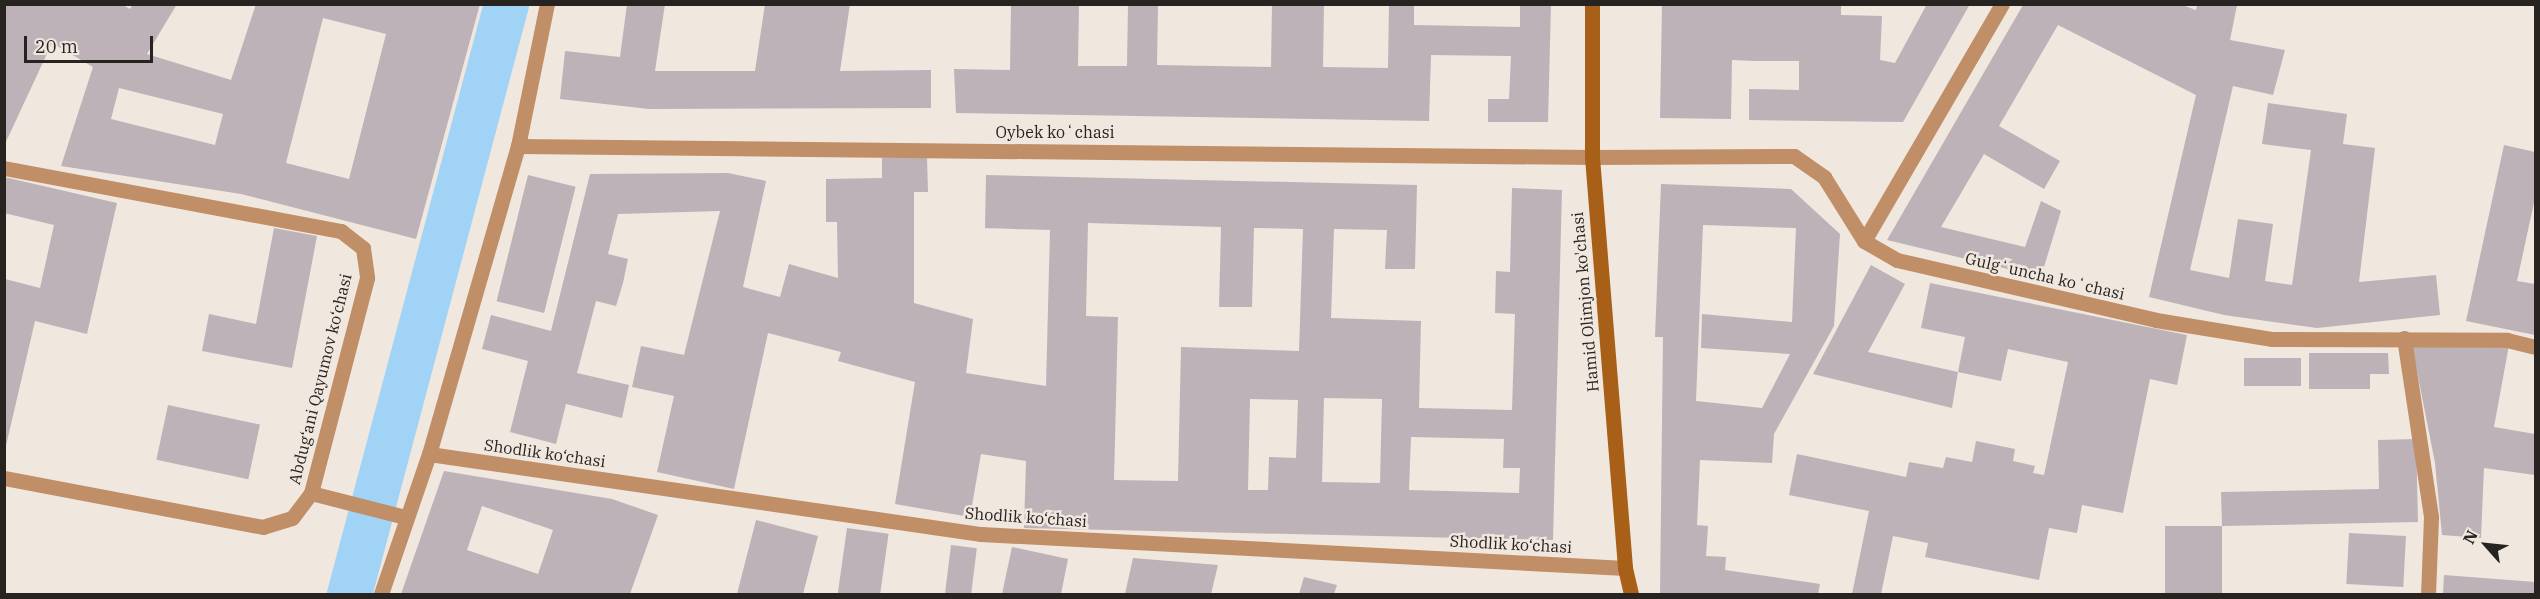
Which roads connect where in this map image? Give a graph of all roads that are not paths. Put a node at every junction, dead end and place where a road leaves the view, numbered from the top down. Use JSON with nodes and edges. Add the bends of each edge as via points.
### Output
{"nodes":[{"id":1,"x":547,"y":4,"type":"edge"},
{"id":2,"x":1592,"y":4,"type":"edge"},
{"id":3,"x":2002,"y":4,"type":"edge"},
{"id":4,"x":518,"y":146,"type":"junction"},
{"id":5,"x":1592,"y":157,"type":"junction"},
{"id":6,"x":4,"y":168,"type":"edge"},
{"id":7,"x":1864,"y":241,"type":"junction"},
{"id":8,"x":2404,"y":338,"type":"junction"},
{"id":9,"x":2535,"y":347,"type":"edge"},
{"id":10,"x":429,"y":454,"type":"junction"},
{"id":11,"x":4,"y":478,"type":"edge"},
{"id":12,"x":311,"y":493,"type":"junction"},
{"id":13,"x":405,"y":517,"type":"junction"},
{"id":14,"x":1625,"y":568,"type":"junction"},
{"id":15,"x":381,"y":594,"type":"edge"},
{"id":16,"x":1631,"y":594,"type":"edge"},
{"id":17,"x":2428,"y":594,"type":"edge"}],
"edges":[{"from":1,"to":4,"type":"street"},
{"from":2,"to":5,"type":"street","name":"Hamid Olimjon ko'chasi"},
{"from":3,"to":7,"type":"street"},
{"from":4,"to":5,"type":"street","name":"Oybek koʻchasi"},
{"from":4,"to":10,"type":"street"},
{"from":5,"to":7,"type":"street","name":"Gulgʻuncha koʻchasi","via":[[1794,156],[1824,177]]},
{"from":5,"to":14,"type":"street","name":"Hamid Olimjon ko'chasi"},
{"from":6,"to":12,"type":"street","name":"Abdug‘ani Qayumov ko‘chasi","via":[[341,231],[363,248],[367,278]]},
{"from":7,"to":8,"type":"street","name":"Gulgʻuncha koʻchasi","via":[[1897,260],[2156,320],[2272,339]]},
{"from":8,"to":9,"type":"street","name":"Gulgʻuncha koʻchasi","via":[[2507,340]]},
{"from":8,"to":17,"type":"street","via":[[2431,517]]},
{"from":10,"to":13,"type":"street"},
{"from":10,"to":14,"type":"street","name":"Shodlik ko‘chasi","via":[[981,534]]},
{"from":11,"to":12,"type":"street","name":"Abdug‘ani Qayumov ko‘chasi","via":[[263,527],[292,518]]},
{"from":12,"to":13,"type":"street"},
{"from":13,"to":15,"type":"street"},
{"from":14,"to":16,"type":"street","name":"Hamid Olimjon ko'chasi"}]}
